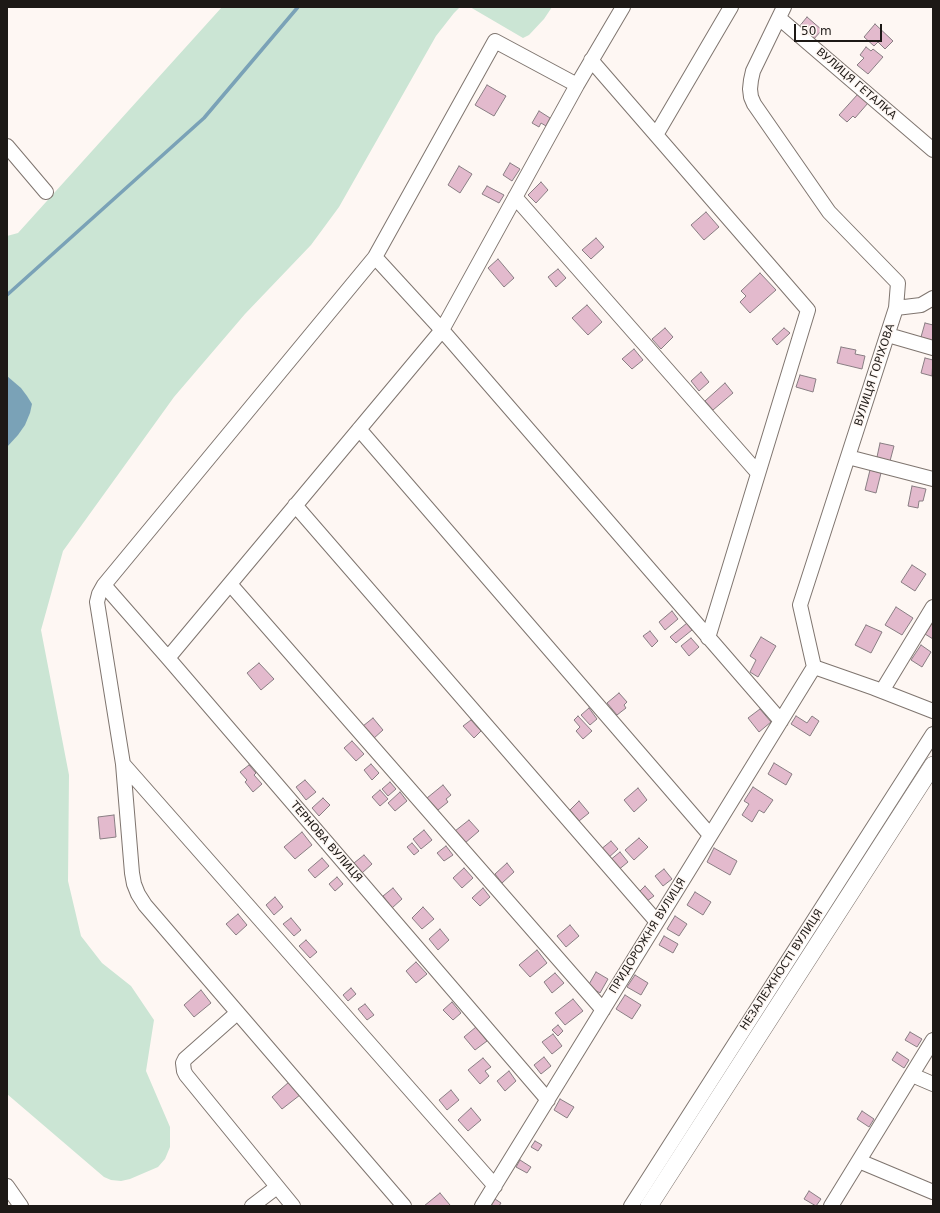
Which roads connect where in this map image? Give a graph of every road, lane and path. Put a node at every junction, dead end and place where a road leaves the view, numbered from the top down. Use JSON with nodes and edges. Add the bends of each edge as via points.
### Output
{"nodes":[{"id":1,"x":623,"y":7,"type":"edge"},
{"id":2,"x":731,"y":7,"type":"edge"},
{"id":3,"x":782,"y":12,"type":"edge"},
{"id":4,"x":591,"y":60,"type":"junction"},
{"id":5,"x":577,"y":85,"type":"junction"},
{"id":6,"x":656,"y":135,"type":"junction"},
{"id":7,"x":7,"y":146,"type":"edge"},
{"id":8,"x":933,"y":150,"type":"edge"},
{"id":9,"x":46,"y":192,"type":"dead end"},
{"id":10,"x":515,"y":197,"type":"junction"},
{"id":11,"x":375,"y":257,"type":"junction"},
{"id":12,"x":933,"y":298,"type":"edge"},
{"id":13,"x":896,"y":308,"type":"junction"},
{"id":14,"x":442,"y":330,"type":"junction"},
{"id":15,"x":888,"y":335,"type":"junction"},
{"id":16,"x":933,"y":348,"type":"edge"},
{"id":17,"x":360,"y":428,"type":"junction"},
{"id":18,"x":848,"y":457,"type":"junction"},
{"id":19,"x":758,"y":473,"type":"junction"},
{"id":20,"x":933,"y":479,"type":"edge"},
{"id":21,"x":296,"y":505,"type":"junction"},
{"id":22,"x":230,"y":584,"type":"junction"},
{"id":23,"x":104,"y":585,"type":"junction"},
{"id":24,"x":933,"y":607,"type":"edge"},
{"id":25,"x":708,"y":638,"type":"junction"},
{"id":26,"x":168,"y":658,"type":"junction"},
{"id":27,"x":814,"y":667,"type":"junction"},
{"id":28,"x":882,"y":691,"type":"junction"},
{"id":29,"x":933,"y":711,"type":"edge"},
{"id":30,"x":781,"y":721,"type":"junction"},
{"id":31,"x":933,"y":734,"type":"edge"},
{"id":32,"x":123,"y":764,"type":"junction"},
{"id":33,"x":933,"y":765,"type":"edge"},
{"id":34,"x":710,"y":835,"type":"junction"},
{"id":35,"x":657,"y":922,"type":"junction"},
{"id":36,"x":603,"y":1010,"type":"junction"},
{"id":37,"x":237,"y":1013,"type":"junction"},
{"id":38,"x":933,"y":1040,"type":"edge"},
{"id":39,"x":912,"y":1075,"type":"junction"},
{"id":40,"x":933,"y":1084,"type":"edge"},
{"id":41,"x":548,"y":1100,"type":"junction"},
{"id":42,"x":859,"y":1161,"type":"junction"},
{"id":43,"x":7,"y":1186,"type":"edge"},
{"id":44,"x":495,"y":1186,"type":"junction"},
{"id":45,"x":277,"y":1187,"type":"junction"},
{"id":46,"x":933,"y":1192,"type":"edge"},
{"id":47,"x":21,"y":1206,"type":"edge"},
{"id":48,"x":252,"y":1206,"type":"edge"},
{"id":49,"x":292,"y":1206,"type":"edge"},
{"id":50,"x":404,"y":1206,"type":"edge"},
{"id":51,"x":482,"y":1206,"type":"edge"},
{"id":52,"x":631,"y":1206,"type":"edge"},
{"id":53,"x":649,"y":1206,"type":"edge"},
{"id":54,"x":831,"y":1206,"type":"edge"}],
"edges":[{"from":1,"to":4,"type":"street"},
{"from":2,"to":6,"type":"street"},
{"from":3,"to":8,"type":"street","name":"ВУЛИЦЯ ГЕТАЛКА"},
{"from":3,"to":13,"type":"street","name":"ВУЛИЦЯ ГОРІХОВА","via":[[752,76],[751,97],[829,212],[898,283]]},
{"from":4,"to":5,"type":"street"},
{"from":4,"to":6,"type":"street"},
{"from":5,"to":10,"type":"street"},
{"from":5,"to":11,"type":"street","via":[[496,41]]},
{"from":6,"to":19,"type":"street","via":[[808,310]]},
{"from":7,"to":9,"type":"street"},
{"from":10,"to":14,"type":"street"},
{"from":10,"to":19,"type":"street"},
{"from":11,"to":14,"type":"street"},
{"from":11,"to":23,"type":"street"},
{"from":12,"to":13,"type":"street","via":[[921,305]]},
{"from":13,"to":15,"type":"street","name":"ВУЛИЦЯ ГОРІХОВА"},
{"from":14,"to":17,"type":"street"},
{"from":14,"to":25,"type":"street"},
{"from":15,"to":16,"type":"street"},
{"from":15,"to":18,"type":"street","name":"ВУЛИЦЯ ГОРІХОВА"},
{"from":17,"to":21,"type":"street"},
{"from":17,"to":34,"type":"street"},
{"from":18,"to":20,"type":"street"},
{"from":18,"to":27,"type":"street","name":"ВУЛИЦЯ ГОРІХОВА","via":[[800,606]]},
{"from":19,"to":25,"type":"street"},
{"from":21,"to":22,"type":"street"},
{"from":21,"to":35,"type":"street"},
{"from":22,"to":26,"type":"street"},
{"from":22,"to":36,"type":"street"},
{"from":23,"to":26,"type":"street","name":"ТЕРНОВА ВУЛИЦЯ"},
{"from":23,"to":32,"type":"street","via":[[99,594],[97,607]]},
{"from":24,"to":28,"type":"street"},
{"from":25,"to":30,"type":"street"},
{"from":26,"to":41,"type":"street","name":"ТЕРНОВА ВУЛИЦЯ"},
{"from":27,"to":28,"type":"street"},
{"from":27,"to":30,"type":"street","name":"ПРИДОРОЖНЯ ВУЛИЦЯ"},
{"from":28,"to":29,"type":"street"},
{"from":30,"to":34,"type":"street","name":"ПРИДОРОЖНЯ ВУЛИЦЯ"},
{"from":31,"to":52,"type":"street","name":"НЕЗАЛЕЖНОСТІ ВУЛИЦЯ"},
{"from":32,"to":37,"type":"street","via":[[132,873],[138,894]]},
{"from":32,"to":44,"type":"street"},
{"from":33,"to":53,"type":"main road"},
{"from":34,"to":35,"type":"street","name":"ПРИДОРОЖНЯ ВУЛИЦЯ"},
{"from":35,"to":36,"type":"street","name":"ПРИДОРОЖНЯ ВУЛИЦЯ"},
{"from":36,"to":41,"type":"street","name":"ПРИДОРОЖНЯ ВУЛИЦЯ"},
{"from":37,"to":45,"type":"street","via":[[185,1059],[184,1071]]},
{"from":37,"to":50,"type":"street"},
{"from":38,"to":39,"type":"street"},
{"from":39,"to":40,"type":"street"},
{"from":39,"to":42,"type":"street"},
{"from":41,"to":44,"type":"street","name":"ПРИДОРОЖНЯ ВУЛИЦЯ"},
{"from":42,"to":46,"type":"street"},
{"from":42,"to":54,"type":"street"},
{"from":43,"to":47,"type":"street"},
{"from":44,"to":51,"type":"street","name":"ПРИДОРОЖНЯ ВУЛИЦЯ"},
{"from":45,"to":48,"type":"street"},
{"from":45,"to":49,"type":"street"}]}
